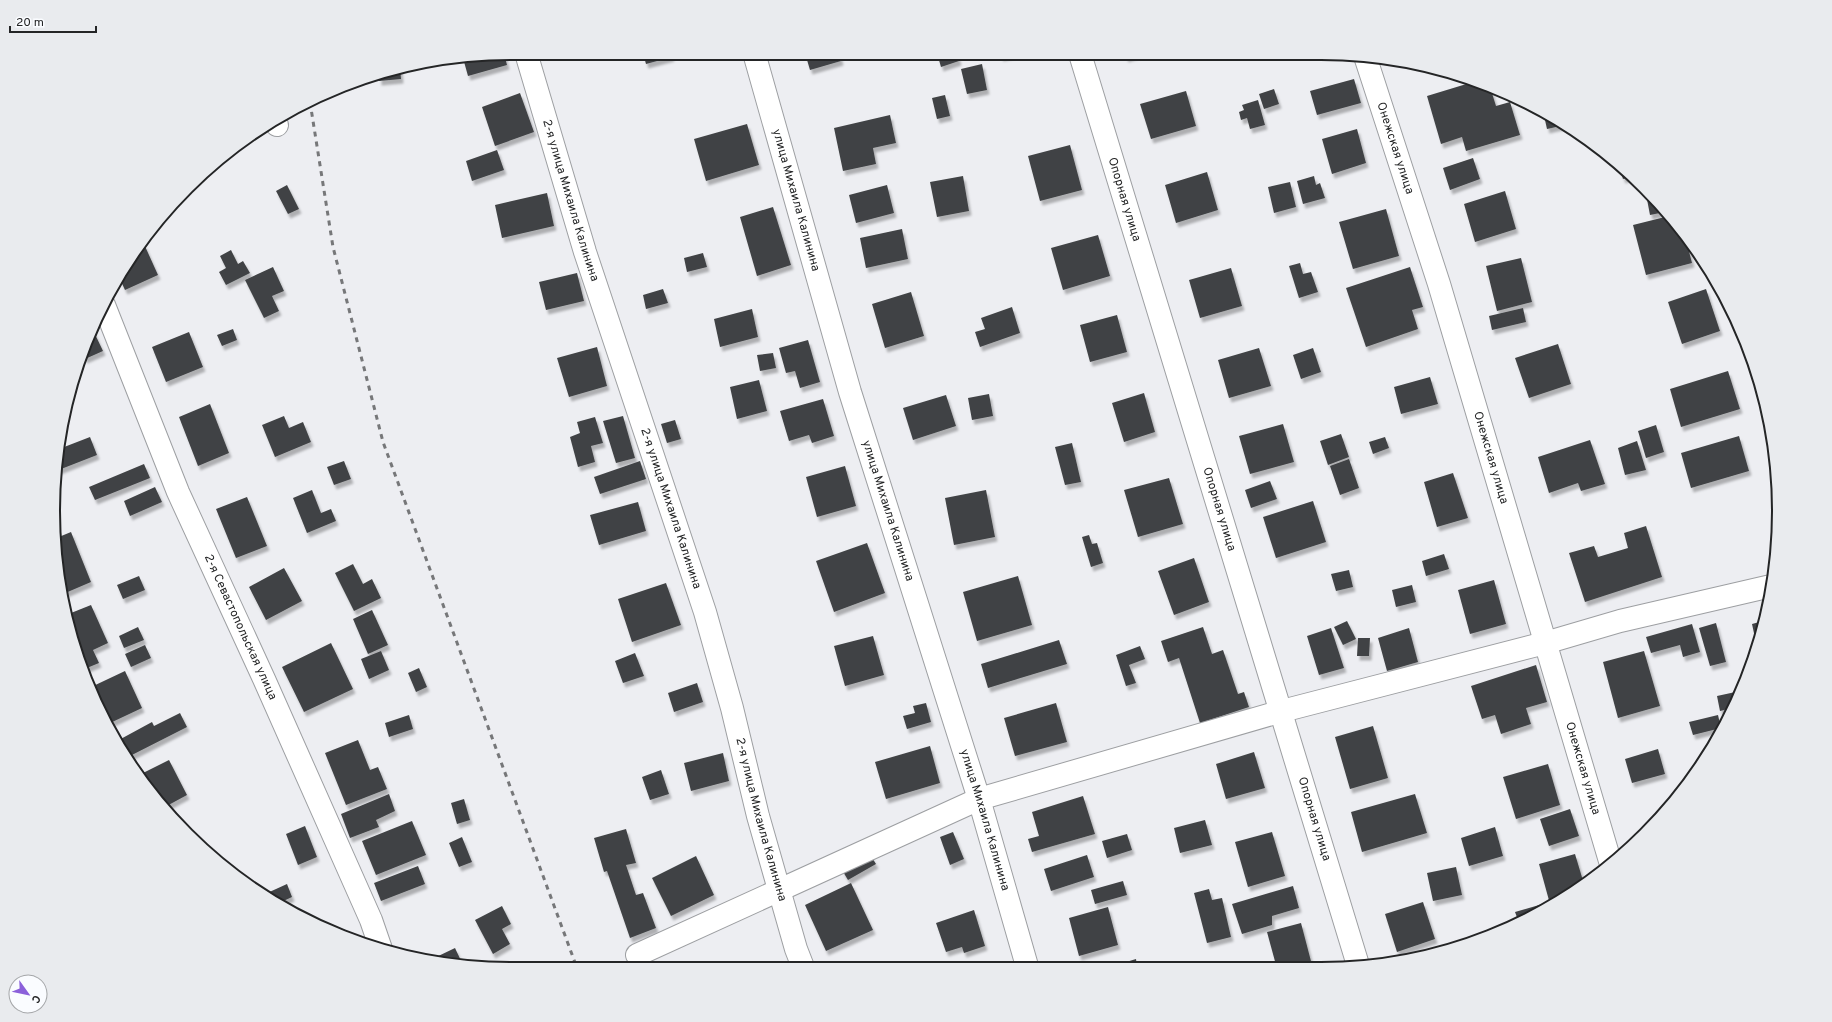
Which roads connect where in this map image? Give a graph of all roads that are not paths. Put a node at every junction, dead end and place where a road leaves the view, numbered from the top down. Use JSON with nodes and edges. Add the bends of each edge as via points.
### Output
{"nodes":[{"id":1,"x":528,"y":60,"type":"edge"},
{"id":2,"x":756,"y":60,"type":"edge"},
{"id":3,"x":1082,"y":60,"type":"edge"},
{"id":4,"x":1367,"y":63,"type":"edge"},
{"id":5,"x":107,"y":312,"type":"edge"},
{"id":6,"x":1765,"y":587,"type":"edge"},
{"id":7,"x":1545,"y":643,"type":"junction"},
{"id":8,"x":1282,"y":711,"type":"junction"},
{"id":9,"x":979,"y":798,"type":"junction"},
{"id":10,"x":1609,"y":858,"type":"edge"},
{"id":11,"x":780,"y":889,"type":"junction"},
{"id":12,"x":379,"y":942,"type":"edge"},
{"id":13,"x":637,"y":955,"type":"dead end"},
{"id":14,"x":1357,"y":960,"type":"edge"},
{"id":15,"x":801,"y":962,"type":"edge"},
{"id":16,"x":1026,"y":962,"type":"edge"}],
"edges":[{"from":1,"to":11,"type":"street","name":"2-я улица Михаила Калинина","via":[[585,252],[705,612],[758,816]]},
{"from":2,"to":9,"type":"street","name":"улица Михаила Калинина","via":[[850,392]]},
{"from":3,"to":8,"type":"street","name":"Опорная улица","via":[[1155,307]]},
{"from":4,"to":7,"type":"street","name":"Онежская улица","via":[[1439,284]]},
{"from":5,"to":12,"type":"street","name":"2-я Севастопольская улица","via":[[178,492],[264,679]]},
{"from":6,"to":7,"type":"street","via":[[1620,621]]},
{"from":7,"to":8,"type":"street"},
{"from":7,"to":10,"type":"street","name":"Онежская улица"},
{"from":8,"to":9,"type":"street"},
{"from":8,"to":14,"type":"street","name":"Опорная улица"},
{"from":9,"to":11,"type":"street"},
{"from":9,"to":16,"type":"street","name":"улица Михаила Калинина"},
{"from":11,"to":13,"type":"street"},
{"from":11,"to":15,"type":"street","name":"2-я улица Михаила Калинина"}]}
